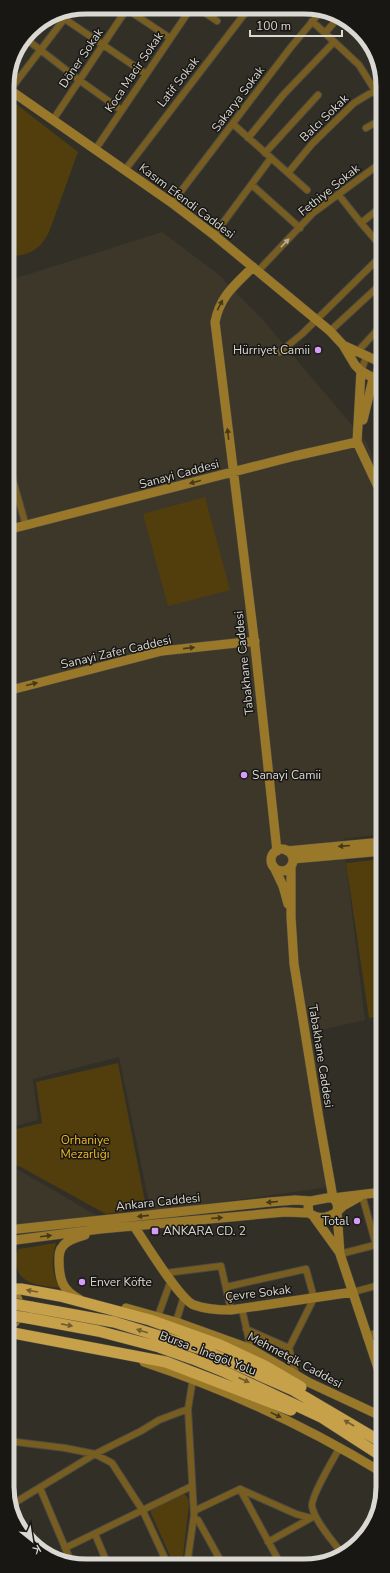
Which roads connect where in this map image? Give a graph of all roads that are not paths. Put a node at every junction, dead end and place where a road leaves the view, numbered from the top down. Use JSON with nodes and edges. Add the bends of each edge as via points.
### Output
{"nodes":[{"id":1,"x":122,"y":14,"type":"edge"},
{"id":2,"x":135,"y":14,"type":"edge"},
{"id":3,"x":187,"y":14,"type":"edge"},
{"id":4,"x":207,"y":14,"type":"edge"},
{"id":5,"x":244,"y":14,"type":"edge"},
{"id":6,"x":317,"y":15,"type":"edge"},
{"id":7,"x":64,"y":19,"type":"joint"},
{"id":8,"x":217,"y":21,"type":"dead end"},
{"id":9,"x":312,"y":21,"type":"junction"},
{"id":10,"x":336,"y":21,"type":"edge"},
{"id":11,"x":325,"y":33,"type":"junction"},
{"id":12,"x":170,"y":38,"type":"junction"},
{"id":13,"x":30,"y":41,"type":"edge"},
{"id":14,"x":334,"y":42,"type":"junction"},
{"id":15,"x":103,"y":45,"type":"junction"},
{"id":16,"x":40,"y":49,"type":"junction"},
{"id":17,"x":146,"y":74,"type":"junction"},
{"id":18,"x":79,"y":80,"type":"junction"},
{"id":19,"x":14,"y":81,"type":"edge"},
{"id":20,"x":376,"y":92,"type":"joint"},
{"id":21,"x":14,"y":93,"type":"edge"},
{"id":22,"x":318,"y":95,"type":"dead end"},
{"id":23,"x":121,"y":110,"type":"junction"},
{"id":24,"x":53,"y":120,"type":"junction"},
{"id":25,"x":376,"y":122,"type":"edge"},
{"id":26,"x":233,"y":124,"type":"junction"},
{"id":27,"x":366,"y":128,"type":"dead end"},
{"id":28,"x":248,"y":138,"type":"junction"},
{"id":29,"x":95,"y":150,"type":"junction"},
{"id":30,"x":266,"y":153,"type":"junction"},
{"id":31,"x":271,"y":158,"type":"junction"},
{"id":32,"x":376,"y":166,"type":"edge"},
{"id":33,"x":125,"y":170,"type":"junction"},
{"id":34,"x":288,"y":173,"type":"junction"},
{"id":35,"x":252,"y":185,"type":"junction"},
{"id":36,"x":307,"y":190,"type":"dead end"},
{"id":37,"x":338,"y":194,"type":"junction"},
{"id":38,"x":172,"y":202,"type":"junction"},
{"id":39,"x":376,"y":211,"type":"edge"},
{"id":40,"x":361,"y":223,"type":"junction"},
{"id":41,"x":300,"y":228,"type":"junction"},
{"id":42,"x":214,"y":235,"type":"junction"},
{"id":43,"x":376,"y":239,"type":"edge"},
{"id":44,"x":376,"y":261,"type":"edge"},
{"id":45,"x":255,"y":269,"type":"junction"},
{"id":46,"x":376,"y":289,"type":"edge"},
{"id":47,"x":316,"y":320,"type":"junction"},
{"id":48,"x":330,"y":331,"type":"junction"},
{"id":49,"x":376,"y":332,"type":"edge"},
{"id":50,"x":343,"y":345,"type":"junction"},
{"id":51,"x":358,"y":351,"type":"junction"},
{"id":52,"x":280,"y":352,"type":"dead end"},
{"id":53,"x":367,"y":355,"type":"junction"},
{"id":54,"x":376,"y":359,"type":"edge"},
{"id":55,"x":361,"y":371,"type":"junction"},
{"id":56,"x":376,"y":373,"type":"edge"},
{"id":57,"x":373,"y":379,"type":"junction"},
{"id":58,"x":376,"y":380,"type":"edge"},
{"id":59,"x":357,"y":442,"type":"junction"},
{"id":60,"x":233,"y":472,"type":"junction"},
{"id":61,"x":376,"y":482,"type":"edge"},
{"id":62,"x":14,"y":484,"type":"edge"},
{"id":63,"x":26,"y":526,"type":"junction"},
{"id":64,"x":14,"y":529,"type":"edge"},
{"id":65,"x":255,"y":641,"type":"junction"},
{"id":66,"x":14,"y":689,"type":"edge"},
{"id":67,"x":376,"y":843,"type":"edge"},
{"id":68,"x":277,"y":851,"type":"junction"},
{"id":69,"x":287,"y":851,"type":"junction"},
{"id":70,"x":376,"y":852,"type":"edge"},
{"id":71,"x":292,"y":863,"type":"junction"},
{"id":72,"x":273,"y":866,"type":"junction"},
{"id":73,"x":291,"y":917,"type":"junction"},
{"id":74,"x":376,"y":1193,"type":"edge"},
{"id":75,"x":362,"y":1195,"type":"junction"},
{"id":76,"x":334,"y":1198,"type":"junction"},
{"id":77,"x":311,"y":1201,"type":"junction"},
{"id":78,"x":337,"y":1212,"type":"junction"},
{"id":79,"x":312,"y":1215,"type":"junction"},
{"id":80,"x":134,"y":1226,"type":"junction"},
{"id":81,"x":14,"y":1229,"type":"edge"},
{"id":82,"x":100,"y":1229,"type":"junction"},
{"id":83,"x":376,"y":1233,"type":"edge"},
{"id":84,"x":14,"y":1240,"type":"edge"},
{"id":85,"x":376,"y":1245,"type":"edge"},
{"id":86,"x":340,"y":1254,"type":"junction"},
{"id":87,"x":168,"y":1277,"type":"junction"},
{"id":88,"x":376,"y":1286,"type":"edge"},
{"id":89,"x":226,"y":1287,"type":"junction"},
{"id":90,"x":14,"y":1288,"type":"edge"},
{"id":91,"x":14,"y":1291,"type":"edge"},
{"id":92,"x":353,"y":1292,"type":"junction"},
{"id":93,"x":184,"y":1296,"type":"junction"},
{"id":94,"x":314,"y":1298,"type":"junction"},
{"id":95,"x":86,"y":1302,"type":"junction"},
{"id":96,"x":14,"y":1304,"type":"edge"},
{"id":97,"x":101,"y":1306,"type":"junction"},
{"id":98,"x":242,"y":1309,"type":"junction"},
{"id":99,"x":231,"y":1310,"type":"junction"},
{"id":100,"x":14,"y":1316,"type":"edge"},
{"id":101,"x":158,"y":1316,"type":"junction"},
{"id":102,"x":176,"y":1322,"type":"junction"},
{"id":103,"x":14,"y":1323,"type":"edge"},
{"id":104,"x":246,"y":1329,"type":"junction"},
{"id":105,"x":14,"y":1333,"type":"edge"},
{"id":106,"x":376,"y":1333,"type":"edge"},
{"id":107,"x":366,"y":1336,"type":"junction"},
{"id":108,"x":289,"y":1348,"type":"junction"},
{"id":109,"x":251,"y":1349,"type":"junction"},
{"id":110,"x":109,"y":1350,"type":"junction"},
{"id":111,"x":376,"y":1364,"type":"edge"},
{"id":112,"x":296,"y":1375,"type":"junction"},
{"id":113,"x":193,"y":1378,"type":"junction"},
{"id":114,"x":324,"y":1408,"type":"junction"},
{"id":115,"x":188,"y":1409,"type":"junction"},
{"id":116,"x":376,"y":1414,"type":"edge"},
{"id":117,"x":347,"y":1434,"type":"junction"},
{"id":118,"x":376,"y":1439,"type":"edge"},
{"id":119,"x":14,"y":1442,"type":"edge"},
{"id":120,"x":340,"y":1447,"type":"junction"},
{"id":121,"x":376,"y":1453,"type":"edge"},
{"id":122,"x":94,"y":1454,"type":"junction"},
{"id":123,"x":376,"y":1469,"type":"edge"},
{"id":124,"x":192,"y":1486,"type":"junction"},
{"id":125,"x":40,"y":1488,"type":"junction"},
{"id":126,"x":240,"y":1489,"type":"junction"},
{"id":127,"x":16,"y":1502,"type":"edge"},
{"id":128,"x":143,"y":1511,"type":"junction"},
{"id":129,"x":194,"y":1511,"type":"junction"},
{"id":130,"x":313,"y":1517,"type":"junction"},
{"id":131,"x":194,"y":1519,"type":"junction"},
{"id":132,"x":95,"y":1534,"type":"junction"},
{"id":133,"x":268,"y":1542,"type":"junction"},
{"id":134,"x":65,"y":1548,"type":"junction"},
{"id":135,"x":339,"y":1550,"type":"edge"},
{"id":136,"x":69,"y":1557,"type":"edge"},
{"id":137,"x":105,"y":1559,"type":"edge"},
{"id":138,"x":165,"y":1559,"type":"edge"},
{"id":139,"x":188,"y":1559,"type":"edge"},
{"id":140,"x":220,"y":1559,"type":"edge"},
{"id":141,"x":278,"y":1559,"type":"edge"}],
"edges":[{"from":1,"to":15,"type":"street","name":"Döner Sokak"},
{"from":2,"to":12,"type":"street"},
{"from":3,"to":12,"type":"street","name":"Koca Macir Sokak"},
{"from":4,"to":8,"type":"street"},
{"from":5,"to":33,"type":"street","name":"Latif Sokak"},
{"from":6,"to":9,"type":"street","name":"Sakarya Sokak"},
{"from":7,"to":15,"type":"street"},
{"from":7,"to":16,"type":"street"},
{"from":9,"to":11,"type":"street"},
{"from":9,"to":26,"type":"street","name":"Sakarya Sokak"},
{"from":10,"to":11,"type":"street"},
{"from":11,"to":14,"type":"street"},
{"from":12,"to":17,"type":"street","name":"Koca Macir Sokak"},
{"from":13,"to":16,"type":"street"},
{"from":14,"to":20,"type":"street","via":[[359,65]]},
{"from":14,"to":28,"type":"street","via":[[284,94]]},
{"from":15,"to":17,"type":"street"},
{"from":15,"to":18,"type":"street","name":"Döner Sokak"},
{"from":16,"to":18,"type":"street"},
{"from":16,"to":19,"type":"street"},
{"from":17,"to":23,"type":"street","name":"Koca Macir Sokak"},
{"from":18,"to":23,"type":"street"},
{"from":18,"to":24,"type":"street","name":"Döner Sokak"},
{"from":20,"to":34,"type":"street","name":"Balcı Sokak","via":[[354,103],[312,144]]},
{"from":21,"to":24,"type":"street","name":"Kasım Efendi Caddesi"},
{"from":22,"to":30,"type":"street"},
{"from":23,"to":29,"type":"street","name":"Koca Macir Sokak"},
{"from":24,"to":29,"type":"street","name":"Kasım Efendi Caddesi"},
{"from":25,"to":27,"type":"street"},
{"from":26,"to":28,"type":"street"},
{"from":26,"to":38,"type":"street","name":"Sakarya Sokak"},
{"from":28,"to":30,"type":"street"},
{"from":29,"to":33,"type":"street","name":"Kasım Efendi Caddesi"},
{"from":30,"to":31,"type":"street"},
{"from":31,"to":34,"type":"street"},
{"from":31,"to":35,"type":"street"},
{"from":32,"to":37,"type":"street","name":"Fethiye Sokak"},
{"from":33,"to":38,"type":"street","name":"Kasım Efendi Caddesi"},
{"from":34,"to":36,"type":"street"},
{"from":35,"to":41,"type":"street"},
{"from":35,"to":42,"type":"street"},
{"from":37,"to":40,"type":"street"},
{"from":37,"to":41,"type":"street","name":"Fethiye Sokak"},
{"from":38,"to":42,"type":"street","name":"Kasım Efendi Caddesi"},
{"from":39,"to":40,"type":"street"},
{"from":40,"to":43,"type":"street"},
{"from":45,"to":41,"type":"street","name":"Fethiye Sokak","one_way":true},
{"from":42,"to":45,"type":"street","name":"Kasım Efendi Caddesi"},
{"from":44,"to":47,"type":"street"},
{"from":45,"to":47,"type":"street","name":"Kasım Efendi Caddesi"},
{"from":60,"to":45,"type":"street","name":"Tabakhane Caddesi","one_way":true,"via":[[215,322],[217,309],[228,291]]},
{"from":46,"to":48,"type":"street"},
{"from":47,"to":48,"type":"street","name":"Kasım Efendi Caddesi"},
{"from":47,"to":52,"type":"street"},
{"from":48,"to":50,"type":"street","name":"Kasım Efendi Caddesi"},
{"from":49,"to":51,"type":"street"},
{"from":50,"to":51,"type":"street","name":"Kasım Efendi Caddesi"},
{"from":50,"to":55,"type":"street","name":"Kasım Efendi Caddesi"},
{"from":51,"to":53,"type":"street","name":"Kasım Efendi Caddesi"},
{"from":53,"to":54,"type":"street","name":"Kasım Efendi Caddesi"},
{"from":53,"to":55,"type":"street"},
{"from":55,"to":57,"type":"street","name":"Kasım Efendi Caddesi"},
{"from":55,"to":59,"type":"street"},
{"from":56,"to":57,"type":"street"},
{"from":57,"to":58,"type":"street","name":"Kasım Efendi Caddesi"},
{"from":57,"to":59,"type":"street"},
{"from":59,"to":60,"type":"street","name":"Sanayi Caddesi"},
{"from":59,"to":61,"type":"street"},
{"from":60,"to":63,"type":"street","name":"Sanayi Caddesi","one_way":true},
{"from":60,"to":65,"type":"street","name":"Tabakhane Caddesi"},
{"from":62,"to":63,"type":"street"},
{"from":63,"to":64,"type":"street","name":"Sanayi Caddesi"},
{"from":66,"to":65,"type":"street","name":"Sanayi Zafer Caddesi","one_way":true,"via":[[162,651]]},
{"from":65,"to":68,"type":"street","name":"Tabakhane Caddesi"},
{"from":67,"to":69,"type":"street","one_way":true},
{"from":68,"to":69,"type":"street"},
{"from":68,"to":72,"type":"street","via":[[272,856]]},
{"from":69,"to":71,"type":"street"},
{"from":70,"to":71,"type":"street"},
{"from":71,"to":72,"type":"street","via":[[285,870]]},
{"from":71,"to":73,"type":"street"},
{"from":72,"to":73,"type":"street","via":[[283,886]]},
{"from":73,"to":76,"type":"street","name":"Tabakhane Caddesi","via":[[295,972],[318,1119]]},
{"from":74,"to":75,"type":"street"},
{"from":75,"to":76,"type":"street","name":"Ankara Caddesi"},
{"from":75,"to":78,"type":"street"},
{"from":75,"to":83,"type":"street"},
{"from":76,"to":77,"type":"street","name":"Ankara Caddesi"},
{"from":76,"to":78,"type":"street","name":"Tabakhane Caddesi","via":[[338,1207]]},
{"from":77,"to":79,"type":"street","via":[[308,1205]]},
{"from":77,"to":81,"type":"street","name":"Ankara Caddesi","one_way":true,"via":[[270,1202]]},
{"from":78,"to":79,"type":"street","name":"Ankara Caddesi","via":[[327,1217]]},
{"from":78,"to":86,"type":"street","name":"Tabakhane Caddesi"},
{"from":80,"to":79,"type":"street","name":"Ankara Caddesi","one_way":true,"via":[[284,1212]]},
{"from":79,"to":86,"type":"street"},
{"from":80,"to":82,"type":"street","name":"Ankara Caddesi"},
{"from":80,"to":87,"type":"street","name":"Çevre Sokak"},
{"from":84,"to":82,"type":"street","name":"Ankara Caddesi","one_way":true},
{"from":82,"to":95,"type":"street","via":[[63,1245],[59,1253],[62,1284],[71,1295]]},
{"from":85,"to":86,"type":"street"},
{"from":86,"to":92,"type":"street"},
{"from":87,"to":89,"type":"street","via":[[221,1266]]},
{"from":87,"to":93,"type":"street","name":"Çevre Sokak","via":[[178,1292]]},
{"from":87,"to":101,"type":"street"},
{"from":88,"to":92,"type":"street"},
{"from":89,"to":94,"type":"street","via":[[306,1269]]},
{"from":89,"to":99,"type":"street"},
{"from":95,"to":90,"type":"highway","one_way":true},
{"from":91,"to":103,"type":"street","via":[[20,1307]]},
{"from":92,"to":94,"type":"street","name":"Çevre Sokak"},
{"from":92,"to":107,"type":"street"},
{"from":93,"to":99,"type":"street","name":"Çevre Sokak","via":[[193,1305]]},
{"from":93,"to":102,"type":"street"},
{"from":94,"to":98,"type":"street","name":"Çevre Sokak"},
{"from":94,"to":108,"type":"street"},
{"from":95,"to":97,"type":"highway"},
{"from":114,"to":96,"type":"highway","name":"Bursa - İnegöl Yolu","one_way":true,"bridge":true,"via":[[293,1390],[201,1350],[114,1322]]},
{"from":97,"to":101,"type":"street","name":"Mehmetçik Caddesi","via":[[119,1306]]},
{"from":97,"to":114,"type":"highway","via":[[220,1344],[265,1366],[305,1390]]},
{"from":98,"to":99,"type":"street","name":"Çevre Sokak"},
{"from":98,"to":104,"type":"street"},
{"from":100,"to":117,"type":"highway","name":"Bursa - İnegöl Yolu","one_way":true,"bridge":true,"via":[[98,1331],[193,1359],[290,1401]]},
{"from":101,"to":102,"type":"street","name":"Mehmetçik Caddesi"},
{"from":102,"to":109,"type":"street","name":"Mehmetçik Caddesi"},
{"from":104,"to":108,"type":"street"},
{"from":104,"to":109,"type":"street"},
{"from":105,"to":110,"type":"highway"},
{"from":106,"to":107,"type":"street"},
{"from":107,"to":111,"type":"street"},
{"from":108,"to":112,"type":"street"},
{"from":109,"to":112,"type":"street","name":"Mehmetçik Caddesi"},
{"from":110,"to":113,"type":"street"},
{"from":110,"to":117,"type":"highway","via":[[166,1362],[197,1372]]},
{"from":112,"to":116,"type":"street","name":"Mehmetçik Caddesi"},
{"from":113,"to":115,"type":"street"},
{"from":113,"to":120,"type":"street","one_way":true,"via":[[256,1405]]},
{"from":118,"to":114,"type":"highway","name":"Bursa - İnegöl Yolu","one_way":true},
{"from":115,"to":122,"type":"street","via":[[159,1420]]},
{"from":115,"to":124,"type":"street"},
{"from":117,"to":121,"type":"highway","name":"Bursa - İnegöl Yolu"},
{"from":119,"to":122,"type":"street"},
{"from":120,"to":123,"type":"street"},
{"from":120,"to":130,"type":"street","via":[[318,1488],[312,1504]]},
{"from":122,"to":125,"type":"street"},
{"from":122,"to":128,"type":"street","via":[[112,1463]]},
{"from":124,"to":128,"type":"street"},
{"from":124,"to":129,"type":"street"},
{"from":125,"to":127,"type":"street"},
{"from":125,"to":134,"type":"street"},
{"from":126,"to":129,"type":"street"},
{"from":126,"to":130,"type":"street","via":[[296,1514]]},
{"from":126,"to":133,"type":"street"},
{"from":128,"to":132,"type":"street"},
{"from":128,"to":138,"type":"street"},
{"from":129,"to":131,"type":"street"},
{"from":130,"to":133,"type":"street"},
{"from":130,"to":135,"type":"street"},
{"from":131,"to":139,"type":"street"},
{"from":131,"to":140,"type":"street","via":[[198,1520]]},
{"from":132,"to":134,"type":"street"},
{"from":132,"to":137,"type":"street"},
{"from":133,"to":141,"type":"street"},
{"from":134,"to":136,"type":"street"}]}
